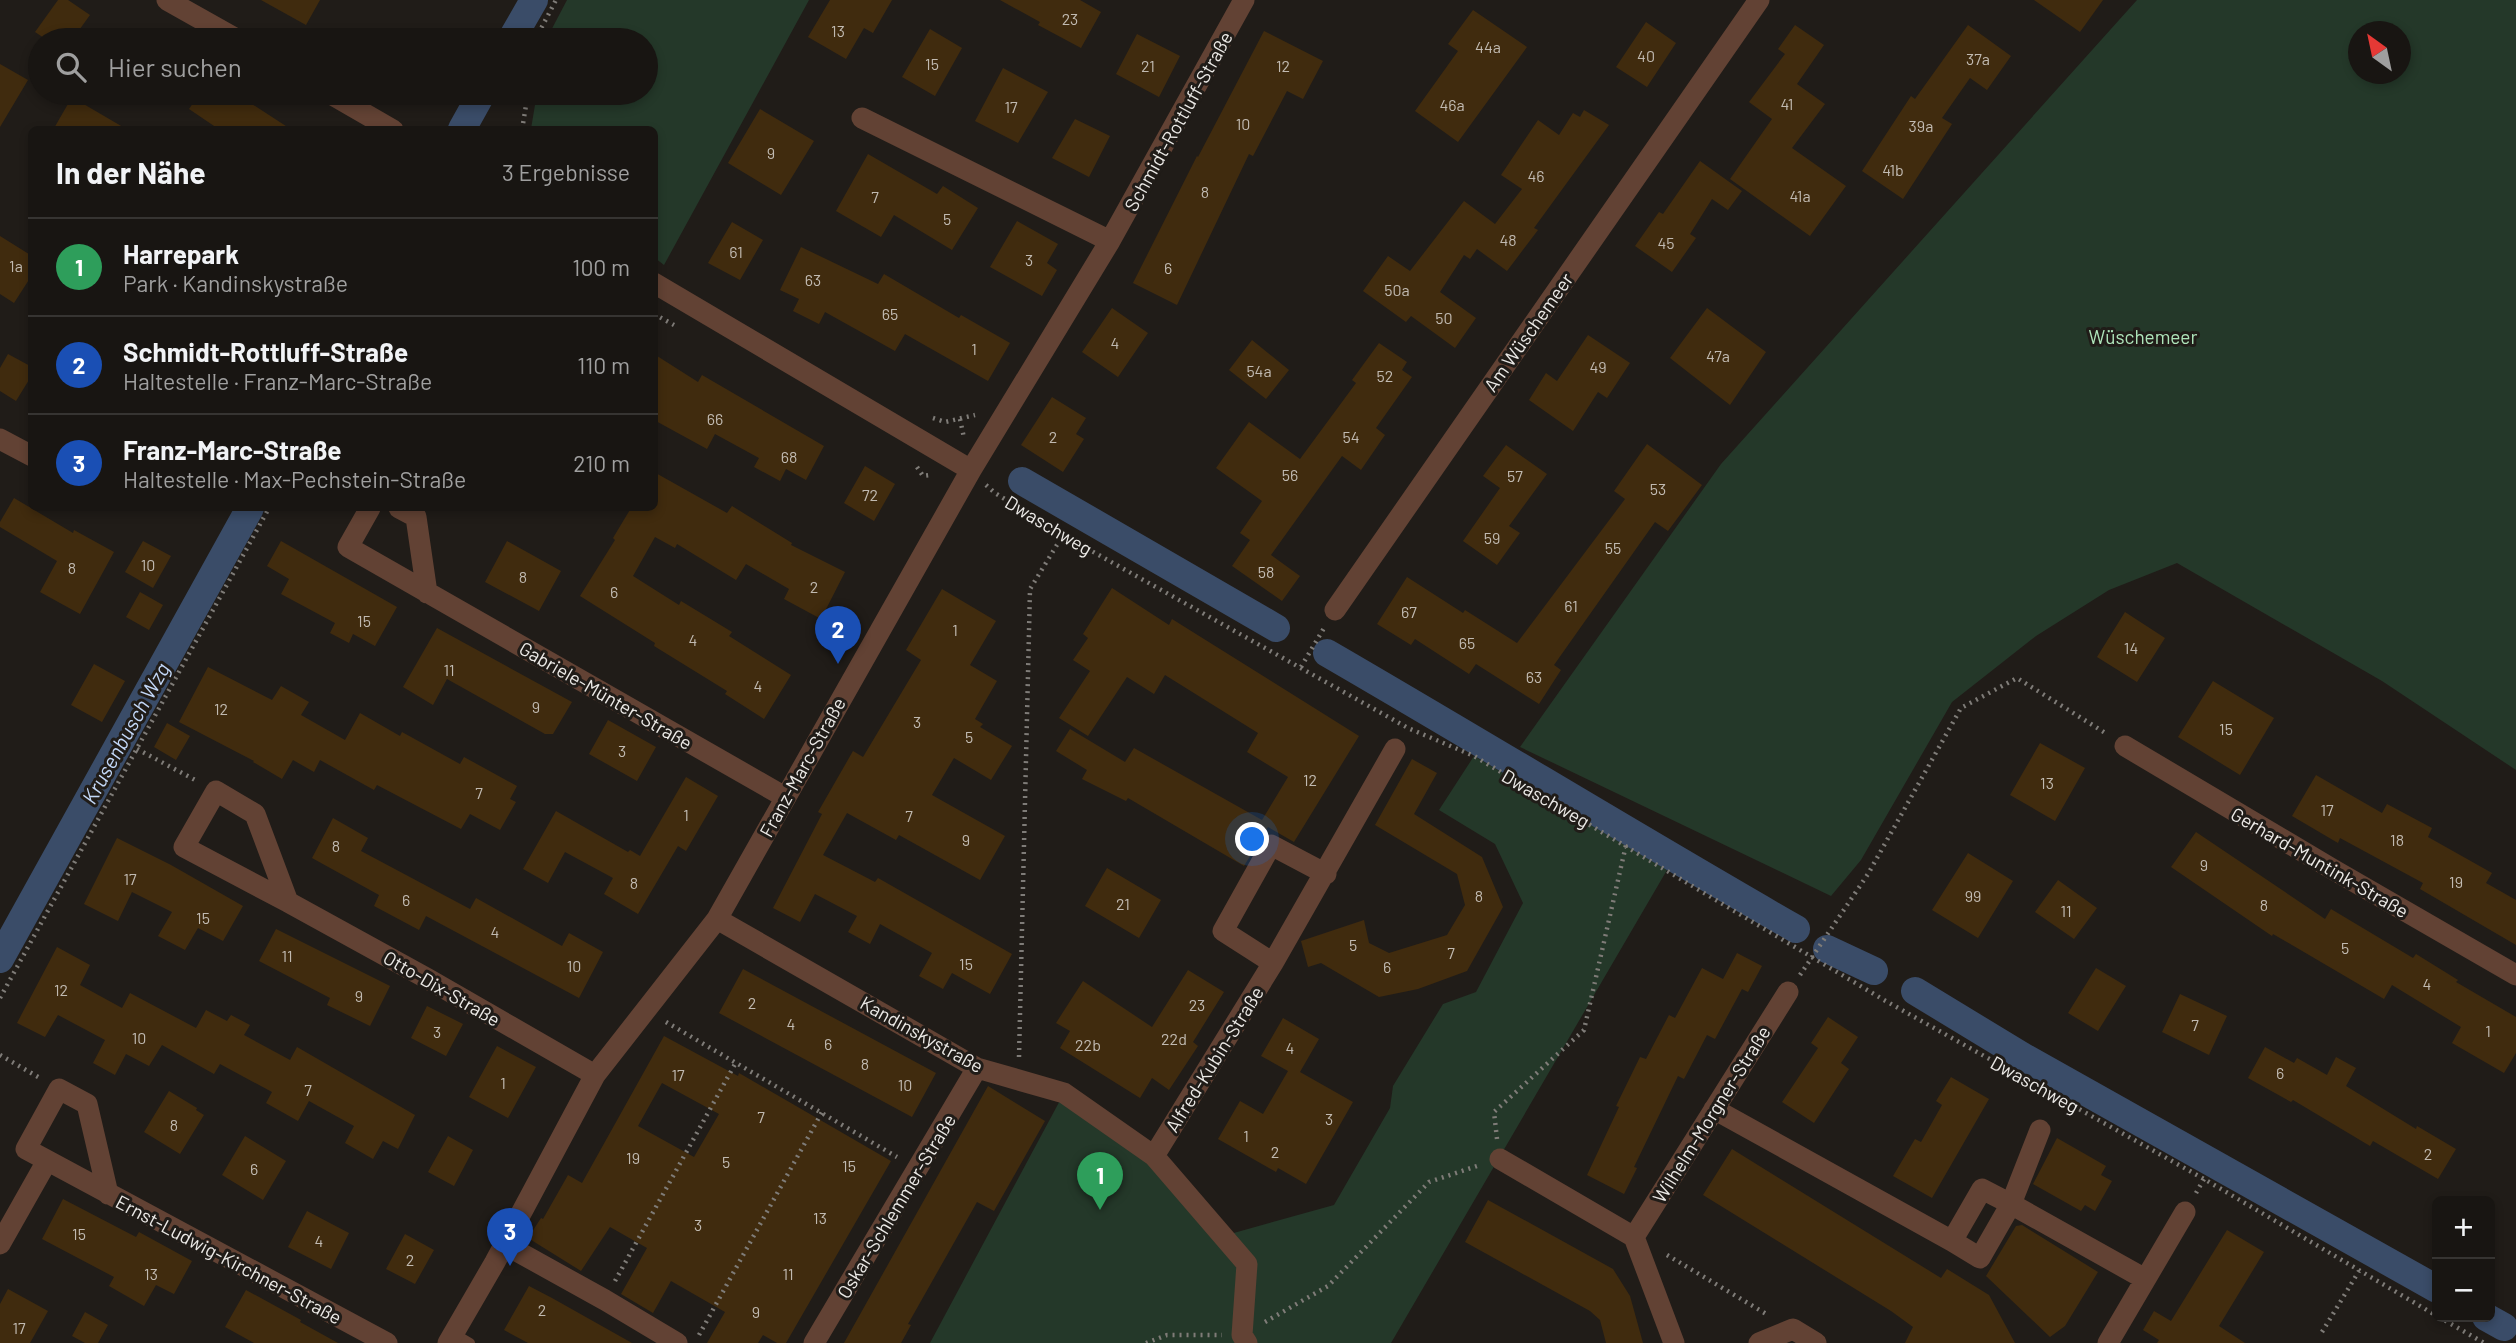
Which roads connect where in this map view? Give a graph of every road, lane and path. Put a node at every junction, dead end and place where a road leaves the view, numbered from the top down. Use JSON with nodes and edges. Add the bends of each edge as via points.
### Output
{"nodes":[{"id":1,"x":167,"y":0,"type":"edge"},
{"id":2,"x":556,"y":0,"type":"edge"},
{"id":3,"x":1244,"y":0,"type":"edge"},
{"id":4,"x":1759,"y":0,"type":"edge"},
{"id":5,"x":200,"y":8,"type":"edge"},
{"id":6,"x":224,"y":28,"type":"edge"},
{"id":7,"x":541,"y":28,"type":"edge"},
{"id":8,"x":350,"y":105,"type":"edge"},
{"id":9,"x":526,"y":105,"type":"edge"},
{"id":10,"x":862,"y":118,"type":"dead end"},
{"id":11,"x":386,"y":126,"type":"edge"},
{"id":12,"x":523,"y":126,"type":"edge"},
{"id":13,"x":1110,"y":241,"type":"junction"},
{"id":14,"x":658,"y":285,"type":"edge"},
{"id":15,"x":0,"y":439,"type":"edge"},
{"id":16,"x":28,"y":454,"type":"edge"},
{"id":17,"x":971,"y":470,"type":"junction"},
{"id":18,"x":267,"y":511,"type":"edge"},
{"id":19,"x":368,"y":511,"type":"edge"},
{"id":20,"x":405,"y":511,"type":"edge"},
{"id":21,"x":1063,"y":534,"type":"junction"},
{"id":22,"x":427,"y":593,"type":"junction"},
{"id":23,"x":1335,"y":610,"type":"joint"},
{"id":24,"x":1301,"y":667,"type":"junction"},
{"id":25,"x":2125,"y":746,"type":"joint"},
{"id":26,"x":137,"y":749,"type":"junction"},
{"id":27,"x":1395,"y":749,"type":"dead end"},
{"id":28,"x":216,"y":791,"type":"junction"},
{"id":29,"x":785,"y":797,"type":"junction"},
{"id":30,"x":1626,"y":845,"type":"junction"},
{"id":31,"x":1326,"y":874,"type":"junction"},
{"id":32,"x":288,"y":902,"type":"junction"},
{"id":33,"x":718,"y":919,"type":"junction"},
{"id":34,"x":1811,"y":957,"type":"junction"},
{"id":35,"x":1273,"y":963,"type":"junction"},
{"id":36,"x":2516,"y":975,"type":"edge"},
{"id":37,"x":1788,"y":992,"type":"joint"},
{"id":38,"x":0,"y":998,"type":"edge"},
{"id":39,"x":645,"y":1009,"type":"junction"},
{"id":40,"x":0,"y":1055,"type":"edge"},
{"id":41,"x":735,"y":1064,"type":"junction"},
{"id":42,"x":977,"y":1068,"type":"junction"},
{"id":43,"x":595,"y":1075,"type":"junction"},
{"id":44,"x":1018,"y":1080,"type":"junction"},
{"id":45,"x":59,"y":1089,"type":"junction"},
{"id":46,"x":1714,"y":1109,"type":"junction"},
{"id":47,"x":822,"y":1112,"type":"junction"},
{"id":48,"x":2040,"y":1130,"type":"dead end"},
{"id":49,"x":1154,"y":1156,"type":"junction"},
{"id":50,"x":1500,"y":1159,"type":"junction"},
{"id":51,"x":47,"y":1161,"type":"junction"},
{"id":52,"x":919,"y":1170,"type":"junction"},
{"id":53,"x":108,"y":1194,"type":"junction"},
{"id":54,"x":2011,"y":1205,"type":"junction"},
{"id":55,"x":2185,"y":1212,"type":"dead end"},
{"id":56,"x":1634,"y":1237,"type":"junction"},
{"id":57,"x":1952,"y":1241,"type":"junction"},
{"id":58,"x":0,"y":1244,"type":"edge"},
{"id":59,"x":504,"y":1244,"type":"junction"},
{"id":60,"x":2360,"y":1271,"type":"junction"},
{"id":61,"x":2145,"y":1279,"type":"junction"},
{"id":62,"x":605,"y":1300,"type":"junction"},
{"id":63,"x":2432,"y":1313,"type":"edge"},
{"id":64,"x":2448,"y":1322,"type":"edge"},
{"id":65,"x":1793,"y":1329,"type":"junction"},
{"id":66,"x":2322,"y":1332,"type":"dead end"},
{"id":67,"x":1244,"y":1339,"type":"edge"},
{"id":68,"x":457,"y":1340,"type":"edge"},
{"id":69,"x":387,"y":1343,"type":"edge"},
{"id":70,"x":677,"y":1343,"type":"edge"},
{"id":71,"x":694,"y":1343,"type":"edge"},
{"id":72,"x":814,"y":1343,"type":"edge"},
{"id":73,"x":1146,"y":1343,"type":"edge"},
{"id":74,"x":1674,"y":1343,"type":"edge"},
{"id":75,"x":1759,"y":1343,"type":"edge"},
{"id":76,"x":1816,"y":1343,"type":"edge"},
{"id":77,"x":2108,"y":1343,"type":"edge"},
{"id":78,"x":2484,"y":1343,"type":"edge"}],
"edges":[{"from":1,"to":5,"type":"street"},
{"from":2,"to":7,"type":"path"},
{"from":3,"to":13,"type":"street","name":"Schmidt-Rottluff-Straße"},
{"from":4,"to":23,"type":"street","name":"Am Wüschemeer"},
{"from":5,"to":6,"type":"street"},
{"from":8,"to":11,"type":"street"},
{"from":9,"to":12,"type":"path"},
{"from":10,"to":13,"type":"street"},
{"from":13,"to":17,"type":"street","name":"Schmidt-Rottluff-Straße"},
{"from":14,"to":17,"type":"street"},
{"from":15,"to":16,"type":"street"},
{"from":17,"to":21,"type":"path","name":"Dwaschweg","via":[[995,493]]},
{"from":17,"to":29,"type":"street","name":"Franz-Marc-Straße"},
{"from":18,"to":26,"type":"path"},
{"from":19,"to":22,"type":"street","name":"Gabriele-Münter-Straße","via":[[348,547]]},
{"from":20,"to":22,"type":"street","via":[[416,517]]},
{"from":21,"to":24,"type":"path","name":"Dwaschweg"},
{"from":21,"to":44,"type":"path","via":[[1030,589]]},
{"from":22,"to":29,"type":"street","name":"Gabriele-Münter-Straße"},
{"from":23,"to":24,"type":"path"},
{"from":24,"to":30,"type":"path","name":"Dwaschweg","via":[[1408,728],[1474,756]]},
{"from":25,"to":34,"type":"path","via":[[2017,678],[1961,708],[1868,874]]},
{"from":25,"to":36,"type":"street","name":"Gerhard-Muntink-Straße"},
{"from":26,"to":28,"type":"path"},
{"from":26,"to":38,"type":"path"},
{"from":27,"to":31,"type":"street","name":"Alfred-Kubin-Straße"},
{"from":28,"to":32,"type":"street","via":[[256,814]]},
{"from":28,"to":32,"type":"street","name":"Otto-Dix-Straße","via":[[184,848]]},
{"from":29,"to":33,"type":"street","name":"Franz-Marc-Straße"},
{"from":30,"to":34,"type":"path","name":"Dwaschweg"},
{"from":30,"to":50,"type":"path","via":[[1584,1030],[1494,1112]]},
{"from":31,"to":35,"type":"street","name":"Alfred-Kubin-Straße"},
{"from":31,"to":35,"type":"street","via":[[1271,845],[1223,931]]},
{"from":32,"to":43,"type":"street","name":"Otto-Dix-Straße"},
{"from":33,"to":39,"type":"street","name":"Franz-Marc-Straße"},
{"from":33,"to":42,"type":"street","name":"Kandinskystraße"},
{"from":34,"to":37,"type":"path"},
{"from":34,"to":60,"type":"path","name":"Dwaschweg"},
{"from":35,"to":49,"type":"street","name":"Alfred-Kubin-Straße"},
{"from":37,"to":46,"type":"street","name":"Wilhelm-Morgner-Straße"},
{"from":39,"to":41,"type":"path"},
{"from":39,"to":43,"type":"street","name":"Franz-Marc-Straße"},
{"from":40,"to":45,"type":"path"},
{"from":41,"to":47,"type":"path"},
{"from":41,"to":62,"type":"path"},
{"from":42,"to":44,"type":"street","name":"Kandinskystraße"},
{"from":42,"to":52,"type":"street","name":"Oskar-Schlemmer-Straße"},
{"from":43,"to":59,"type":"street","name":"Franz-Marc-Straße"},
{"from":44,"to":49,"type":"street","name":"Kandinskystraße","via":[[1064,1093]]},
{"from":45,"to":51,"type":"street","name":"Ernst-Ludwig-Kirchner-Straße","via":[[26,1149]]},
{"from":45,"to":53,"type":"street","name":"Ernst-Ludwig-Kirchner-Straße","via":[[87,1104]]},
{"from":46,"to":56,"type":"street","name":"Wilhelm-Morgner-Straße"},
{"from":46,"to":57,"type":"street"},
{"from":47,"to":52,"type":"path"},
{"from":47,"to":71,"type":"path"},
{"from":48,"to":54,"type":"street"},
{"from":49,"to":67,"type":"street","name":"Kandinskystraße","via":[[1247,1264]]},
{"from":50,"to":56,"type":"street"},
{"from":50,"to":67,"type":"path","via":[[1429,1182],[1328,1286]]},
{"from":51,"to":53,"type":"street","name":"Ernst-Ludwig-Kirchner-Straße"},
{"from":51,"to":58,"type":"street"},
{"from":52,"to":72,"type":"street","name":"Oskar-Schlemmer-Straße"},
{"from":53,"to":69,"type":"street","name":"Ernst-Ludwig-Kirchner-Straße"},
{"from":54,"to":57,"type":"street","via":[[1982,1189]]},
{"from":54,"to":57,"type":"street","via":[[1980,1258]]},
{"from":54,"to":61,"type":"street"},
{"from":55,"to":61,"type":"street"},
{"from":56,"to":65,"type":"path"},
{"from":56,"to":74,"type":"street"},
{"from":59,"to":62,"type":"street"},
{"from":59,"to":68,"type":"street","name":"Franz-Marc-Straße"},
{"from":60,"to":63,"type":"path","name":"Dwaschweg"},
{"from":60,"to":66,"type":"path"},
{"from":61,"to":77,"type":"street"},
{"from":62,"to":70,"type":"street"},
{"from":64,"to":78,"type":"path","name":"Dwaschweg"},
{"from":65,"to":75,"type":"street"},
{"from":65,"to":76,"type":"street"},
{"from":67,"to":73,"type":"path","via":[[1167,1335]]}]}
